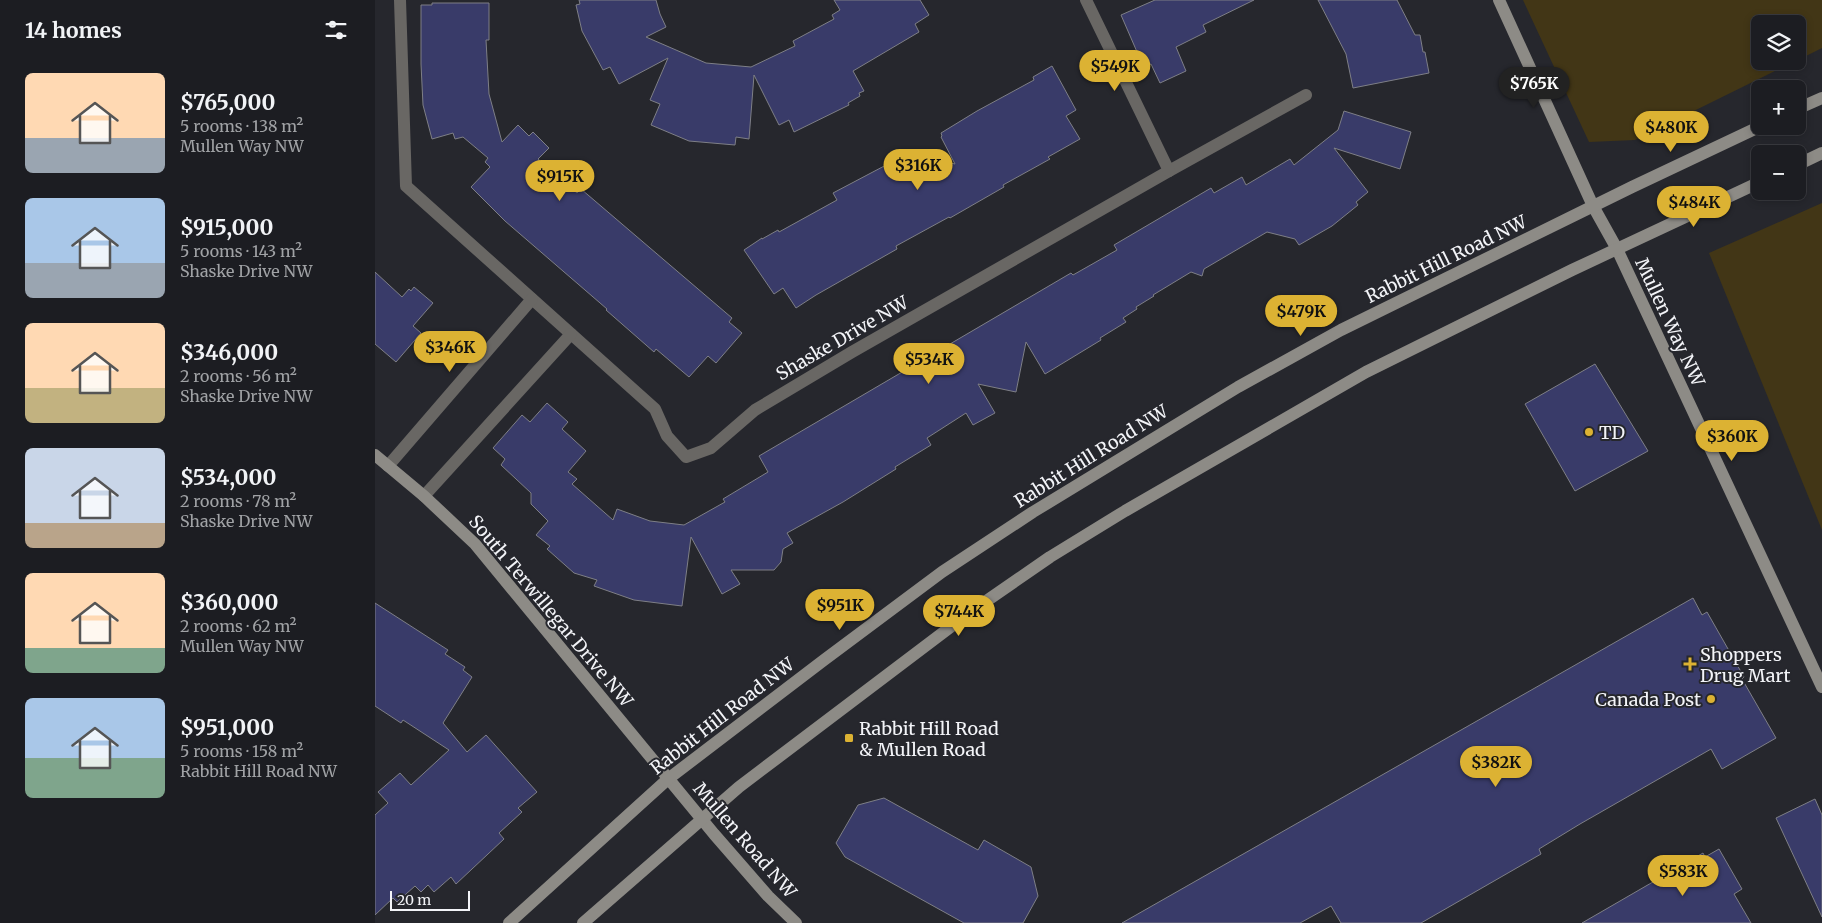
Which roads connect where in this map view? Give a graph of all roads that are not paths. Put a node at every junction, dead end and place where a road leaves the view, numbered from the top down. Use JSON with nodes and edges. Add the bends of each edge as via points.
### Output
{"nodes":[{"id":1,"x":400,"y":0,"type":"edge"},
{"id":2,"x":1086,"y":0,"type":"edge"},
{"id":3,"x":1499,"y":0,"type":"edge"},
{"id":4,"x":1306,"y":95,"type":"dead end"},
{"id":5,"x":1822,"y":98,"type":"edge"},
{"id":6,"x":1806,"y":105,"type":"edge"},
{"id":7,"x":1751,"y":131,"type":"edge"},
{"id":8,"x":1822,"y":153,"type":"edge"},
{"id":9,"x":1806,"y":161,"type":"edge"},
{"id":10,"x":1169,"y":171,"type":"junction"},
{"id":11,"x":1751,"y":186,"type":"edge"},
{"id":12,"x":1593,"y":206,"type":"junction"},
{"id":13,"x":1617,"y":249,"type":"junction"},
{"id":14,"x":532,"y":299,"type":"junction"},
{"id":15,"x":571,"y":334,"type":"junction"},
{"id":16,"x":375,"y":455,"type":"edge"},
{"id":17,"x":388,"y":466,"type":"junction"},
{"id":18,"x":424,"y":496,"type":"junction"},
{"id":19,"x":1822,"y":687,"type":"edge"},
{"id":20,"x":668,"y":779,"type":"junction"},
{"id":21,"x":701,"y":818,"type":"junction"},
{"id":22,"x":509,"y":923,"type":"edge"},
{"id":23,"x":583,"y":923,"type":"edge"},
{"id":24,"x":797,"y":923,"type":"edge"}],
"edges":[{"from":1,"to":14,"type":"street","name":"Shaske Drive NW","via":[[406,186]]},
{"from":2,"to":10,"type":"street"},
{"from":3,"to":12,"type":"main road","name":"Mullen Way NW"},
{"from":4,"to":10,"type":"street","name":"Shaske Drive NW"},
{"from":5,"to":6,"type":"main road"},
{"from":7,"to":12,"type":"main road","name":"Rabbit Hill Road NW"},
{"from":8,"to":9,"type":"main road"},
{"from":10,"to":15,"type":"street","name":"Shaske Drive NW","via":[[852,352],[755,410],[711,448],[686,457],[667,436],[655,409]]},
{"from":11,"to":13,"type":"main road"},
{"from":12,"to":13,"type":"main road","name":"Mullen Way NW"},
{"from":12,"to":20,"type":"main road","name":"Rabbit Hill Road NW","via":[[1341,330],[1237,387],[1033,512],[935,578]]},
{"from":13,"to":19,"type":"main road","name":"Mullen Way NW"},
{"from":13,"to":21,"type":"main road","via":[[1366,372],[1050,557],[969,613]]},
{"from":14,"to":15,"type":"street","name":"Shaske Drive NW"},
{"from":14,"to":17,"type":"street"},
{"from":15,"to":18,"type":"street"},
{"from":16,"to":17,"type":"main road","name":"South Terwillegar Drive NW"},
{"from":17,"to":18,"type":"main road","name":"South Terwillegar Drive NW"},
{"from":18,"to":20,"type":"main road","name":"South Terwillegar Drive NW","via":[[475,544]]},
{"from":20,"to":21,"type":"main road","name":"Mullen Road NW"},
{"from":20,"to":22,"type":"main road","name":"Rabbit Hill Road NW"},
{"from":21,"to":23,"type":"main road"},
{"from":21,"to":24,"type":"main road","name":"Mullen Road NW","via":[[768,896]]}]}
